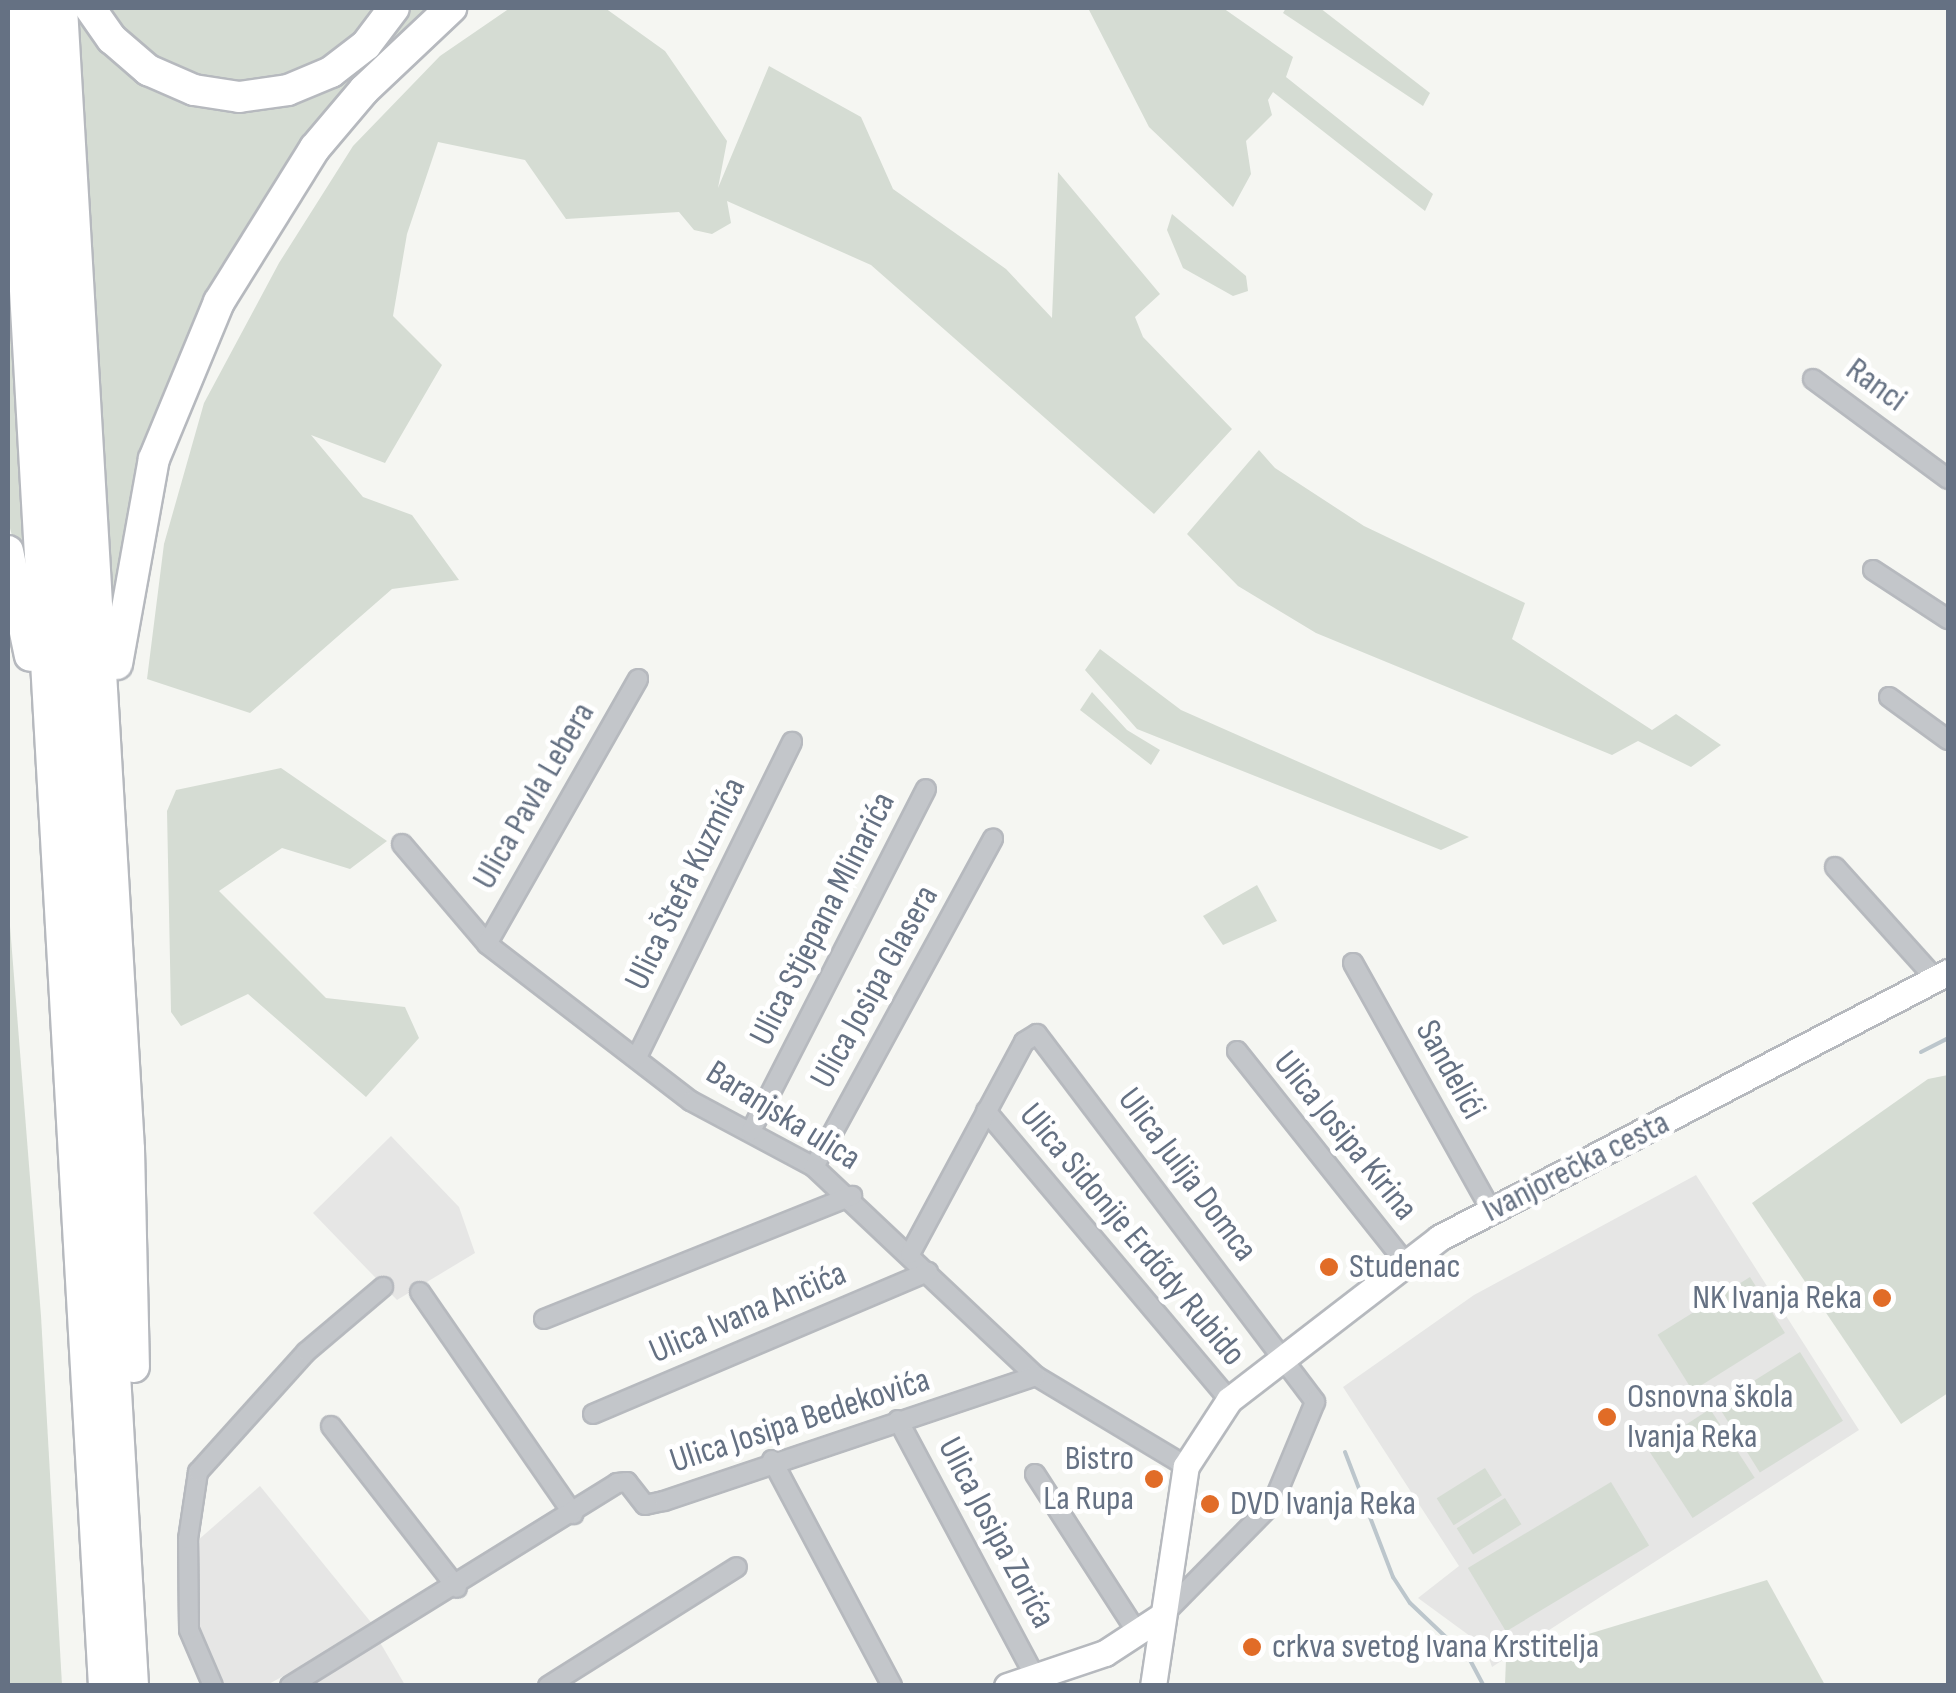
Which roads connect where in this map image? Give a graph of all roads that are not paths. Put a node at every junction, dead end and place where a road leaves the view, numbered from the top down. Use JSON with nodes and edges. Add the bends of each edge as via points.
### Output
{"nodes":[{"id":1,"x":9,"y":8,"type":"edge"},
{"id":2,"x":36,"y":8,"type":"edge"},
{"id":3,"x":62,"y":8,"type":"edge"},
{"id":4,"x":90,"y":8,"type":"edge"},
{"id":5,"x":394,"y":8,"type":"edge"},
{"id":6,"x":451,"y":8,"type":"edge"},
{"id":7,"x":1813,"y":379,"type":"dead end"},
{"id":8,"x":1948,"y":479,"type":"edge"},
{"id":9,"x":8,"y":551,"type":"edge"},
{"id":10,"x":1873,"y":570,"type":"dead end"},
{"id":11,"x":1948,"y":619,"type":"edge"},
{"id":12,"x":638,"y":679,"type":"dead end"},
{"id":13,"x":1889,"y":698,"type":"dead end"},
{"id":14,"x":1948,"y":740,"type":"edge"},
{"id":15,"x":792,"y":742,"type":"dead end"},
{"id":16,"x":108,"y":766,"type":"junction"},
{"id":17,"x":926,"y":789,"type":"dead end"},
{"id":18,"x":55,"y":819,"type":"junction"},
{"id":19,"x":992,"y":839,"type":"dead end"},
{"id":20,"x":402,"y":844,"type":"dead end"},
{"id":21,"x":1835,"y":867,"type":"dead end"},
{"id":22,"x":487,"y":944,"type":"junction"},
{"id":23,"x":1354,"y":963,"type":"dead end"},
{"id":24,"x":1942,"y":976,"type":"edge"},
{"id":25,"x":1237,"y":1051,"type":"dead end"},
{"id":26,"x":638,"y":1055,"type":"junction"},
{"id":27,"x":986,"y":1111,"type":"junction"},
{"id":28,"x":751,"y":1131,"type":"junction"},
{"id":29,"x":814,"y":1166,"type":"junction"},
{"id":30,"x":852,"y":1196,"type":"junction"},
{"id":31,"x":1490,"y":1208,"type":"junction"},
{"id":32,"x":910,"y":1254,"type":"junction"},
{"id":33,"x":1404,"y":1261,"type":"junction"},
{"id":34,"x":928,"y":1272,"type":"junction"},
{"id":35,"x":382,"y":1287,"type":"dead end"},
{"id":36,"x":420,"y":1292,"type":"dead end"},
{"id":37,"x":544,"y":1319,"type":"dead end"},
{"id":38,"x":1282,"y":1358,"type":"junction"},
{"id":39,"x":1036,"y":1376,"type":"junction"},
{"id":40,"x":1229,"y":1400,"type":"junction"},
{"id":41,"x":593,"y":1414,"type":"dead end"},
{"id":42,"x":898,"y":1420,"type":"junction"},
{"id":43,"x":331,"y":1426,"type":"dead end"},
{"id":44,"x":772,"y":1460,"type":"junction"},
{"id":45,"x":1186,"y":1466,"type":"junction"},
{"id":46,"x":1036,"y":1474,"type":"dead end"},
{"id":47,"x":123,"y":1499,"type":"junction"},
{"id":48,"x":572,"y":1514,"type":"junction"},
{"id":49,"x":736,"y":1567,"type":"dead end"},
{"id":50,"x":457,"y":1588,"type":"junction"},
{"id":51,"x":1163,"y":1615,"type":"junction"},
{"id":52,"x":1138,"y":1634,"type":"junction"},
{"id":53,"x":1036,"y":1677,"type":"junction"},
{"id":54,"x":104,"y":1686,"type":"edge"},
{"id":55,"x":133,"y":1686,"type":"edge"},
{"id":56,"x":213,"y":1686,"type":"edge"},
{"id":57,"x":290,"y":1686,"type":"edge"},
{"id":58,"x":548,"y":1686,"type":"edge"},
{"id":59,"x":892,"y":1686,"type":"edge"},
{"id":60,"x":1007,"y":1686,"type":"edge"},
{"id":61,"x":1154,"y":1686,"type":"edge"}],
"edges":[{"from":1,"to":18,"type":"highway"},
{"from":2,"to":47,"type":"highway"},
{"from":3,"to":16,"type":"highway"},
{"from":4,"to":5,"type":"highway","via":[[112,40],[148,70],[194,90],[239,97],[288,90],[331,72],[366,45]]},
{"from":6,"to":16,"type":"highway","via":[[364,90],[315,148],[261,226],[181,384],[154,459],[134,550]]},
{"from":7,"to":8,"type":"street","name":"Ranci"},
{"from":9,"to":18,"type":"highway","via":[[28,642],[42,796]]},
{"from":10,"to":11,"type":"street"},
{"from":12,"to":22,"type":"street","name":"Ulica Pavla Lebera"},
{"from":13,"to":14,"type":"street"},
{"from":15,"to":26,"type":"street","name":"Ulica Štefa Kuzmića"},
{"from":16,"to":47,"type":"highway","via":[[134,1308],[134,1467]]},
{"from":17,"to":28,"type":"street","name":"Ulica Stjepana Mlinarića"},
{"from":18,"to":54,"type":"highway"},
{"from":19,"to":29,"type":"street","name":"Ulica Josipa Glasera"},
{"from":20,"to":22,"type":"street","name":"Baranjska ulica"},
{"from":21,"to":24,"type":"street"},
{"from":22,"to":26,"type":"street","name":"Baranjska ulica"},
{"from":23,"to":31,"type":"street","name":"Sandelići"},
{"from":24,"to":31,"type":"main road","name":"Ivanjorečka cesta","via":[[1823,1043]]},
{"from":25,"to":33,"type":"street","name":"Ulica Josipa Kirina"},
{"from":26,"to":28,"type":"street","name":"Baranjska ulica","via":[[691,1100]]},
{"from":27,"to":32,"type":"street"},
{"from":27,"to":38,"type":"street","name":"Ulica Julija Domca","via":[[1024,1042],[1037,1034]]},
{"from":27,"to":40,"type":"street","name":"Ulica Sidonije Erdődy Rubido"},
{"from":28,"to":29,"type":"street","name":"Baranjska ulica"},
{"from":29,"to":30,"type":"street","name":"Baranjska ulica"},
{"from":30,"to":32,"type":"street","name":"Baranjska ulica"},
{"from":30,"to":37,"type":"street"},
{"from":31,"to":33,"type":"main road","name":"Ivanjorečka cesta"},
{"from":32,"to":34,"type":"street","name":"Baranjska ulica"},
{"from":33,"to":38,"type":"main road","name":"Ivanjorečka cesta"},
{"from":34,"to":39,"type":"street","name":"Baranjska ulica"},
{"from":34,"to":41,"type":"street","name":"Ulica Ivana Ančića"},
{"from":35,"to":56,"type":"street","via":[[306,1352],[198,1472],[188,1539],[189,1630]]},
{"from":36,"to":48,"type":"street"},
{"from":38,"to":40,"type":"main road","name":"Ivanjorečka cesta"},
{"from":38,"to":51,"type":"street","name":"Ulica Julija Domca","via":[[1315,1402],[1273,1503]]},
{"from":39,"to":42,"type":"street","name":"Ulica Josipa Bedekovića"},
{"from":39,"to":45,"type":"street","name":"Baranjska ulica"},
{"from":40,"to":45,"type":"main road","name":"Ivanjorečka cesta"},
{"from":42,"to":44,"type":"street","name":"Ulica Josipa Bedekovića"},
{"from":42,"to":53,"type":"street","name":"Ulica Josipa Zorića"},
{"from":43,"to":50,"type":"street"},
{"from":44,"to":48,"type":"street","name":"Ulica Josipa Bedekovića","via":[[645,1506],[627,1482],[618,1484]]},
{"from":44,"to":59,"type":"street"},
{"from":45,"to":51,"type":"main road","name":"Ivanjorečka cesta"},
{"from":46,"to":52,"type":"street"},
{"from":47,"to":55,"type":"highway"},
{"from":48,"to":50,"type":"street","name":"Ulica Josipa Bedekovića"},
{"from":49,"to":58,"type":"street"},
{"from":50,"to":57,"type":"street","name":"Ulica Josipa Bedekovića"},
{"from":51,"to":52,"type":"main road"},
{"from":51,"to":61,"type":"main road","name":"Ivanjorečka cesta"},
{"from":52,"to":53,"type":"main road","via":[[1076,1666]]},
{"from":53,"to":60,"type":"main road"}]}
